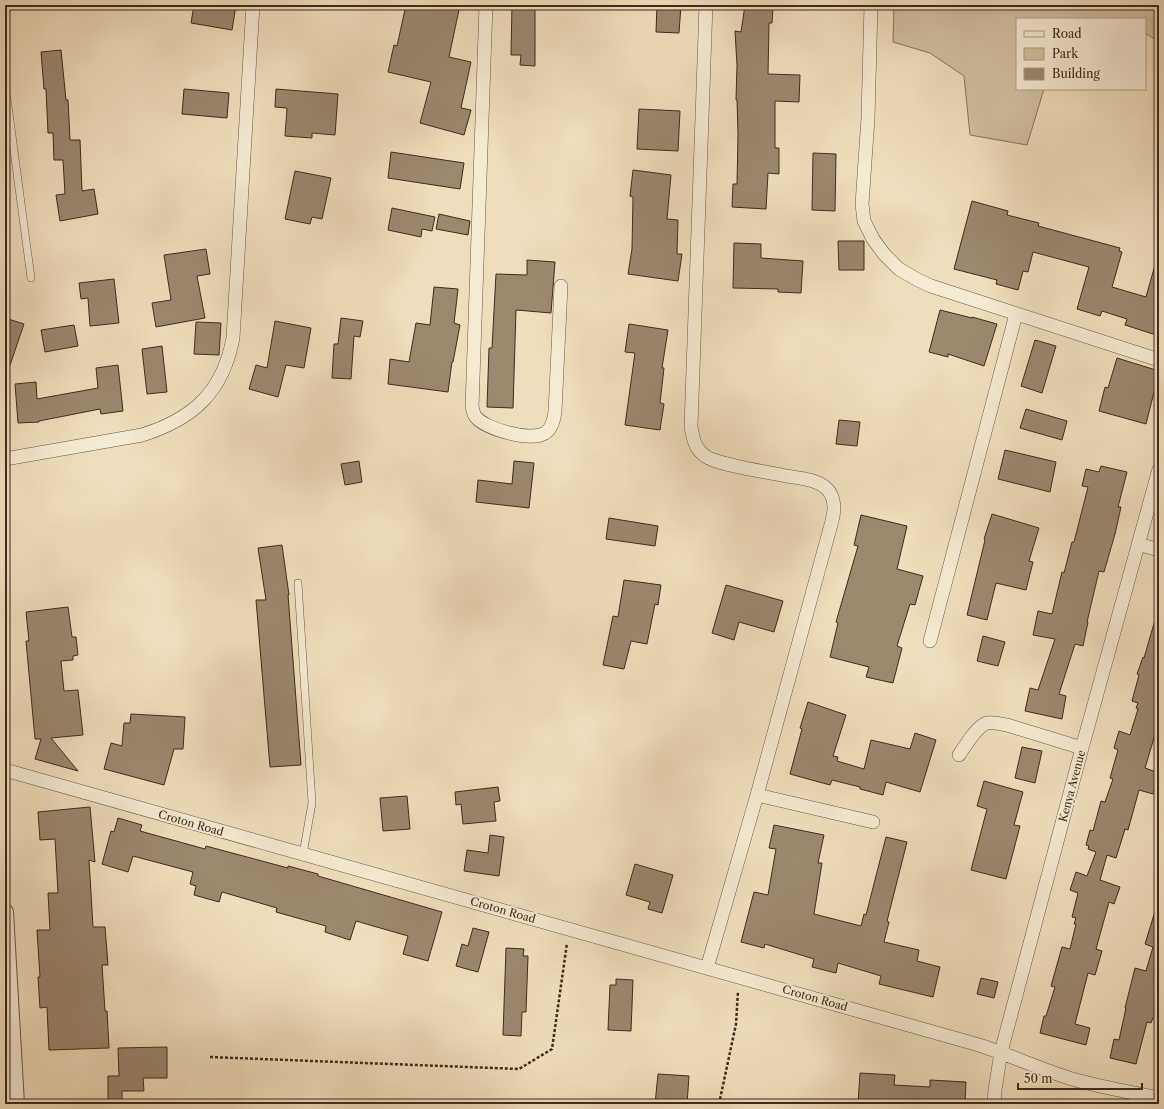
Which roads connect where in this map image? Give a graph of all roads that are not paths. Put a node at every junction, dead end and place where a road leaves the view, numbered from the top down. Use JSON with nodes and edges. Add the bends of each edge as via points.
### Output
{"nodes":[{"id":1,"x":252,"y":5,"type":"edge"},
{"id":2,"x":486,"y":5,"type":"edge"},
{"id":3,"x":706,"y":5,"type":"edge"},
{"id":4,"x":871,"y":5,"type":"edge"},
{"id":5,"x":5,"y":92,"type":"edge"},
{"id":6,"x":31,"y":278,"type":"dead end"},
{"id":7,"x":561,"y":286,"type":"dead end"},
{"id":8,"x":1016,"y":314,"type":"junction"},
{"id":9,"x":1159,"y":360,"type":"edge"},
{"id":10,"x":5,"y":459,"type":"edge"},
{"id":11,"x":1159,"y":469,"type":"edge"},
{"id":12,"x":1138,"y":544,"type":"junction"},
{"id":13,"x":1159,"y":550,"type":"edge"},
{"id":14,"x":298,"y":584,"type":"dead end"},
{"id":15,"x":930,"y":641,"type":"dead end"},
{"id":16,"x":1082,"y":748,"type":"junction"},
{"id":17,"x":959,"y":755,"type":"dead end"},
{"id":18,"x":5,"y":770,"type":"edge"},
{"id":19,"x":757,"y":796,"type":"junction"},
{"id":20,"x":873,"y":822,"type":"dead end"},
{"id":21,"x":303,"y":854,"type":"junction"},
{"id":22,"x":5,"y":912,"type":"edge"},
{"id":23,"x":6,"y":932,"type":"edge"},
{"id":24,"x":707,"y":968,"type":"junction"},
{"id":25,"x":1000,"y":1052,"type":"junction"},
{"id":26,"x":1159,"y":1098,"type":"edge"},
{"id":27,"x":16,"y":1104,"type":"edge"},
{"id":28,"x":994,"y":1104,"type":"edge"}],
"edges":[{"from":1,"to":10,"type":"street","via":[[233,338],[230,354],[218,381],[205,400],[191,412],[159,430]]},
{"from":2,"to":7,"type":"street","via":[[472,407],[480,421],[521,436],[539,436],[550,428],[555,412]]},
{"from":3,"to":19,"type":"street","via":[[691,426],[693,440],[702,454],[713,460],[821,485],[831,495],[834,508]]},
{"from":4,"to":8,"type":"street","via":[[868,118],[862,204],[864,221],[884,254],[899,269],[937,288]]},
{"from":5,"to":6,"type":"lane"},
{"from":8,"to":9,"type":"street"},
{"from":8,"to":15,"type":"street"},
{"from":11,"to":12,"type":"street","name":"Kenya Avenue"},
{"from":12,"to":13,"type":"street"},
{"from":12,"to":16,"type":"street","name":"Kenya Avenue"},
{"from":14,"to":21,"type":"lane","via":[[312,803]]},
{"from":16,"to":17,"type":"street","via":[[1007,725],[986,723]]},
{"from":16,"to":25,"type":"street","name":"Kenya Avenue"},
{"from":18,"to":21,"type":"street","name":"Croton Road"},
{"from":19,"to":20,"type":"street"},
{"from":19,"to":24,"type":"street"},
{"from":21,"to":24,"type":"street","name":"Croton Road"},
{"from":22,"to":23,"type":"street"},
{"from":23,"to":27,"type":"street"},
{"from":24,"to":25,"type":"street","name":"Croton Road"},
{"from":25,"to":26,"type":"street","name":"Croton Road","via":[[1043,1070],[1074,1079]]},
{"from":25,"to":28,"type":"street","name":"Kenya Avenue"}]}
